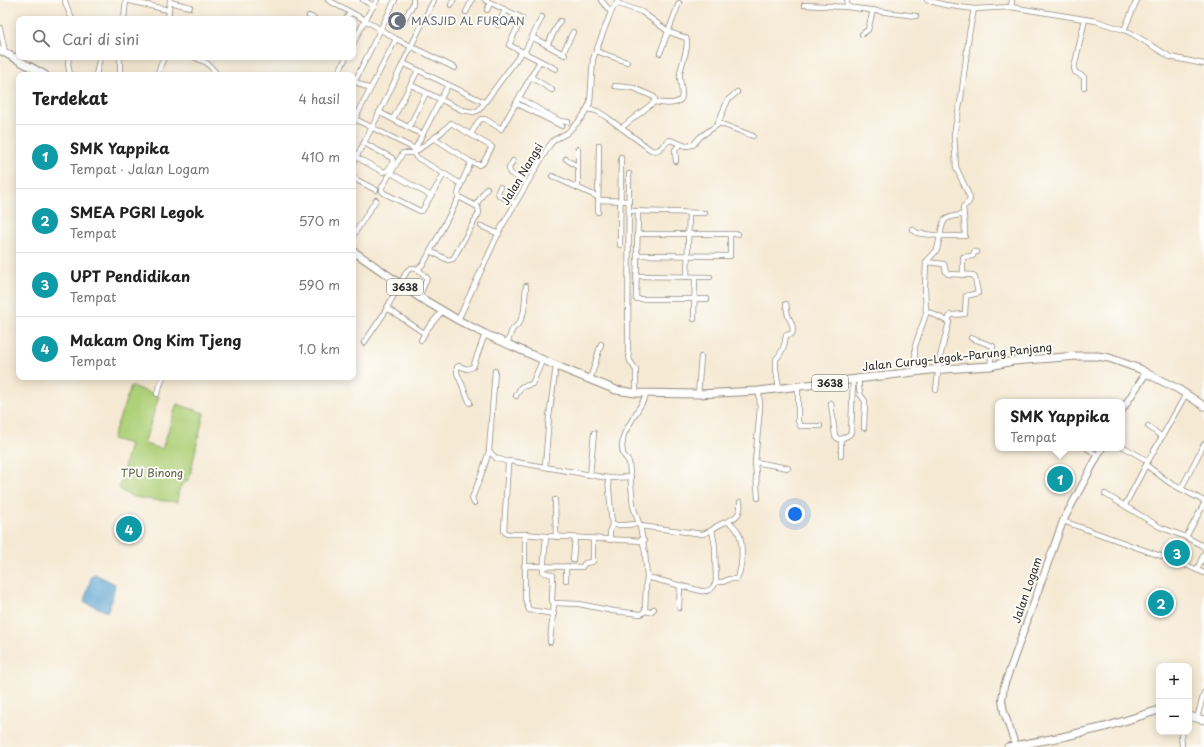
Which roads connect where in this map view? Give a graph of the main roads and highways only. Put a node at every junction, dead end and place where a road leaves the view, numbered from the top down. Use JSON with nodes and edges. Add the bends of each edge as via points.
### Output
{"nodes":[{"id":1,"x":3,"y":51,"type":"edge"},
{"id":2,"x":16,"y":55,"type":"edge"},
{"id":3,"x":24,"y":60,"type":"edge"},
{"id":4,"x":41,"y":72,"type":"edge"},
{"id":5,"x":356,"y":253,"type":"edge"},
{"id":6,"x":1204,"y":406,"type":"edge"},
{"id":7,"x":1156,"y":711,"type":"edge"},
{"id":8,"x":1016,"y":746,"type":"edge"},
{"id":9,"x":1008,"y":747,"type":"edge"}],
"edges":[{"from":1,"to":2,"type":"main road"},
{"from":3,"to":4,"type":"main road"},
{"from":5,"to":6,"type":"main road","name":"Jalan Curug–Legok–Parung Panjang","number":"3638","via":[[399,284],[458,320],[556,366],[616,390],[647,394],[759,391],[915,372],[990,366],[1013,361],[1097,356],[1134,366]]},
{"from":7,"to":8,"type":"main road","via":[[1105,727]]},
{"from":8,"to":9,"type":"main road"}]}
